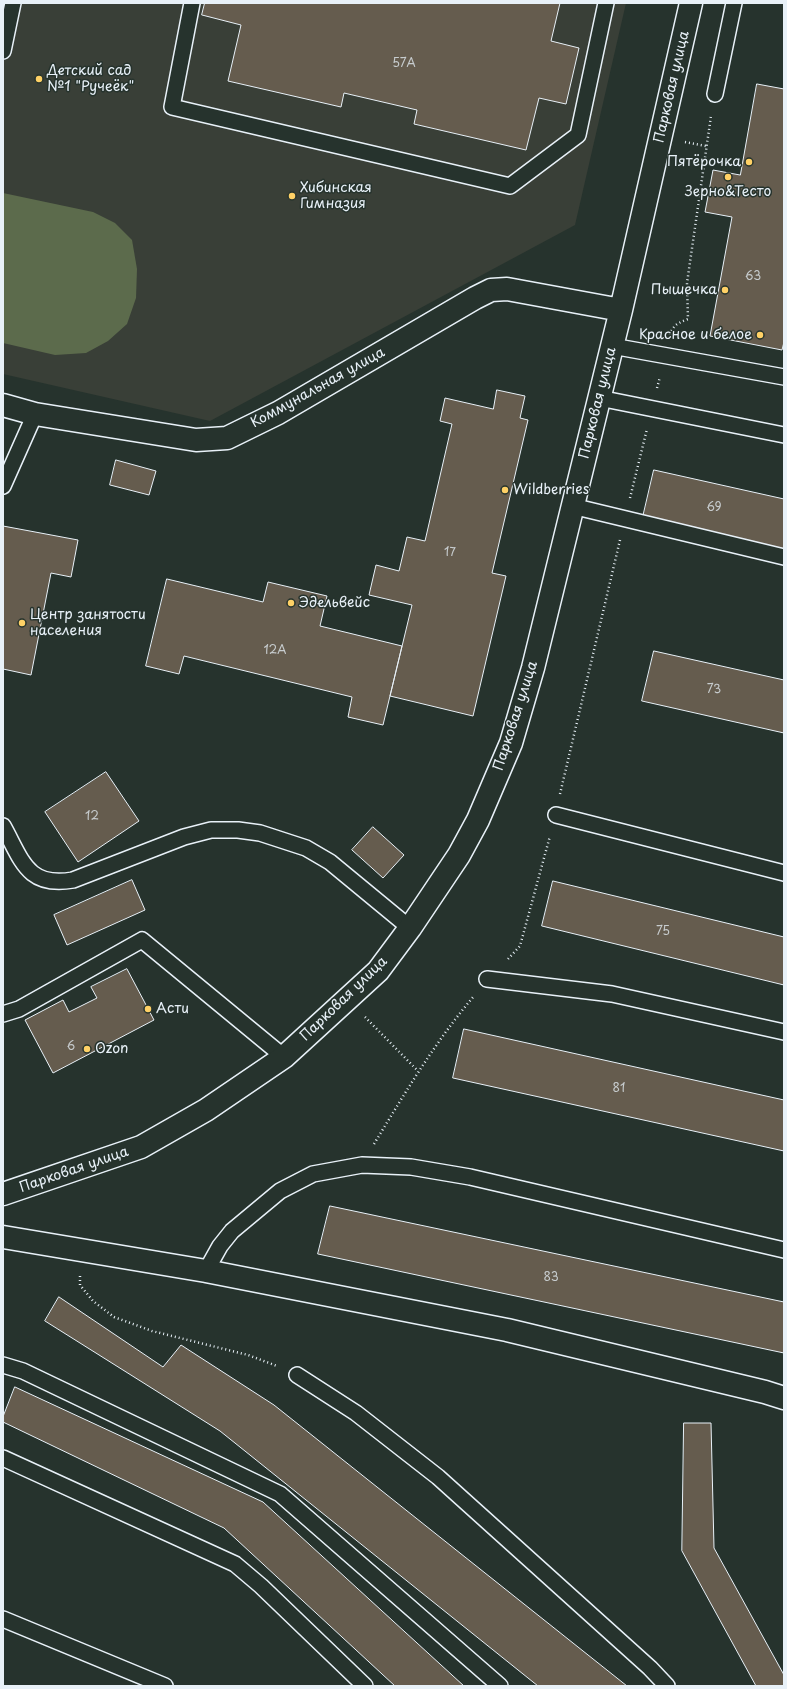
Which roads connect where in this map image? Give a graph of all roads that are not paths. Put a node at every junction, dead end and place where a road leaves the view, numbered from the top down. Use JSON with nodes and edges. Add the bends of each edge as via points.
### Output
{"nodes":[{"id":1,"x":13,"y":3,"type":"edge"},
{"id":2,"x":192,"y":3,"type":"edge"},
{"id":3,"x":606,"y":3,"type":"edge"},
{"id":4,"x":691,"y":3,"type":"edge"},
{"id":5,"x":734,"y":3,"type":"edge"},
{"id":6,"x":3,"y":51,"type":"edge"},
{"id":7,"x":715,"y":94,"type":"road end"},
{"id":8,"x":621,"y":310,"type":"junction"},
{"id":9,"x":612,"y":346,"type":"junction"},
{"id":10,"x":784,"y":377,"type":"edge"},
{"id":11,"x":599,"y":398,"type":"junction"},
{"id":12,"x":3,"y":405,"type":"edge"},
{"id":13,"x":35,"y":414,"type":"junction"},
{"id":14,"x":784,"y":435,"type":"edge"},
{"id":15,"x":3,"y":486,"type":"edge"},
{"id":16,"x":572,"y":506,"type":"junction"},
{"id":17,"x":784,"y":557,"type":"edge"},
{"id":18,"x":556,"y":815,"type":"road end"},
{"id":19,"x":3,"y":826,"type":"edge"},
{"id":20,"x":784,"y":873,"type":"edge"},
{"id":21,"x":410,"y":928,"type":"junction"},
{"id":22,"x":487,"y":979,"type":"road end"},
{"id":23,"x":3,"y":1014,"type":"edge"},
{"id":24,"x":784,"y":1032,"type":"edge"},
{"id":25,"x":284,"y":1057,"type":"junction"},
{"id":26,"x":3,"y":1194,"type":"edge"},
{"id":27,"x":3,"y":1237,"type":"edge"},
{"id":28,"x":784,"y":1250,"type":"edge"},
{"id":29,"x":206,"y":1271,"type":"junction"},
{"id":30,"x":3,"y":1365,"type":"edge"},
{"id":31,"x":298,"y":1375,"type":"road end"},
{"id":32,"x":784,"y":1398,"type":"edge"},
{"id":33,"x":3,"y":1458,"type":"edge"},
{"id":34,"x":3,"y":1619,"type":"edge"},
{"id":35,"x":165,"y":1686,"type":"edge"},
{"id":36,"x":366,"y":1686,"type":"edge"},
{"id":37,"x":500,"y":1686,"type":"edge"},
{"id":38,"x":667,"y":1686,"type":"edge"}],
"edges":[{"from":1,"to":6,"type":"lane"},
{"from":2,"to":3,"type":"lane","via":[[172,107],[510,186],[578,135]]},
{"from":4,"to":8,"type":"street","name":"Парковая улица"},
{"from":5,"to":7,"type":"lane"},
{"from":8,"to":9,"type":"street","name":"Парковая улица"},
{"from":8,"to":13,"type":"street","name":"Коммунальная улица","via":[[507,289],[491,290],[278,413],[227,438],[196,440]]},
{"from":9,"to":10,"type":"lane"},
{"from":9,"to":11,"type":"street","name":"Парковая улица"},
{"from":11,"to":14,"type":"lane"},
{"from":11,"to":16,"type":"street","name":"Парковая улица"},
{"from":12,"to":13,"type":"street","name":"Коммунальная улица"},
{"from":13,"to":15,"type":"lane"},
{"from":16,"to":17,"type":"lane"},
{"from":16,"to":21,"type":"street","name":"Парковая улица","via":[[533,668],[511,743],[478,820],[459,855]]},
{"from":18,"to":20,"type":"lane"},
{"from":19,"to":21,"type":"lane","via":[[35,877],[59,883],[73,880],[184,836],[211,830],[260,833],[306,848],[330,862]]},
{"from":21,"to":25,"type":"street","name":"Парковая улица","via":[[378,971]]},
{"from":22,"to":24,"type":"lane","via":[[612,994]]},
{"from":23,"to":25,"type":"lane","via":[[19,1009],[142,940]]},
{"from":25,"to":26,"type":"street","name":"Парковая улица","via":[[206,1110],[142,1146]]},
{"from":27,"to":29,"type":"street"},
{"from":28,"to":29,"type":"lane","via":[[470,1177],[411,1168],[362,1165],[313,1174],[280,1191],[232,1231]]},
{"from":29,"to":32,"type":"street","via":[[507,1330]]},
{"from":30,"to":37,"type":"lane","via":[[23,1371],[280,1494]]},
{"from":31,"to":38,"type":"lane","via":[[356,1413],[438,1477]]},
{"from":33,"to":36,"type":"lane","via":[[235,1564]]},
{"from":34,"to":35,"type":"lane"}]}
